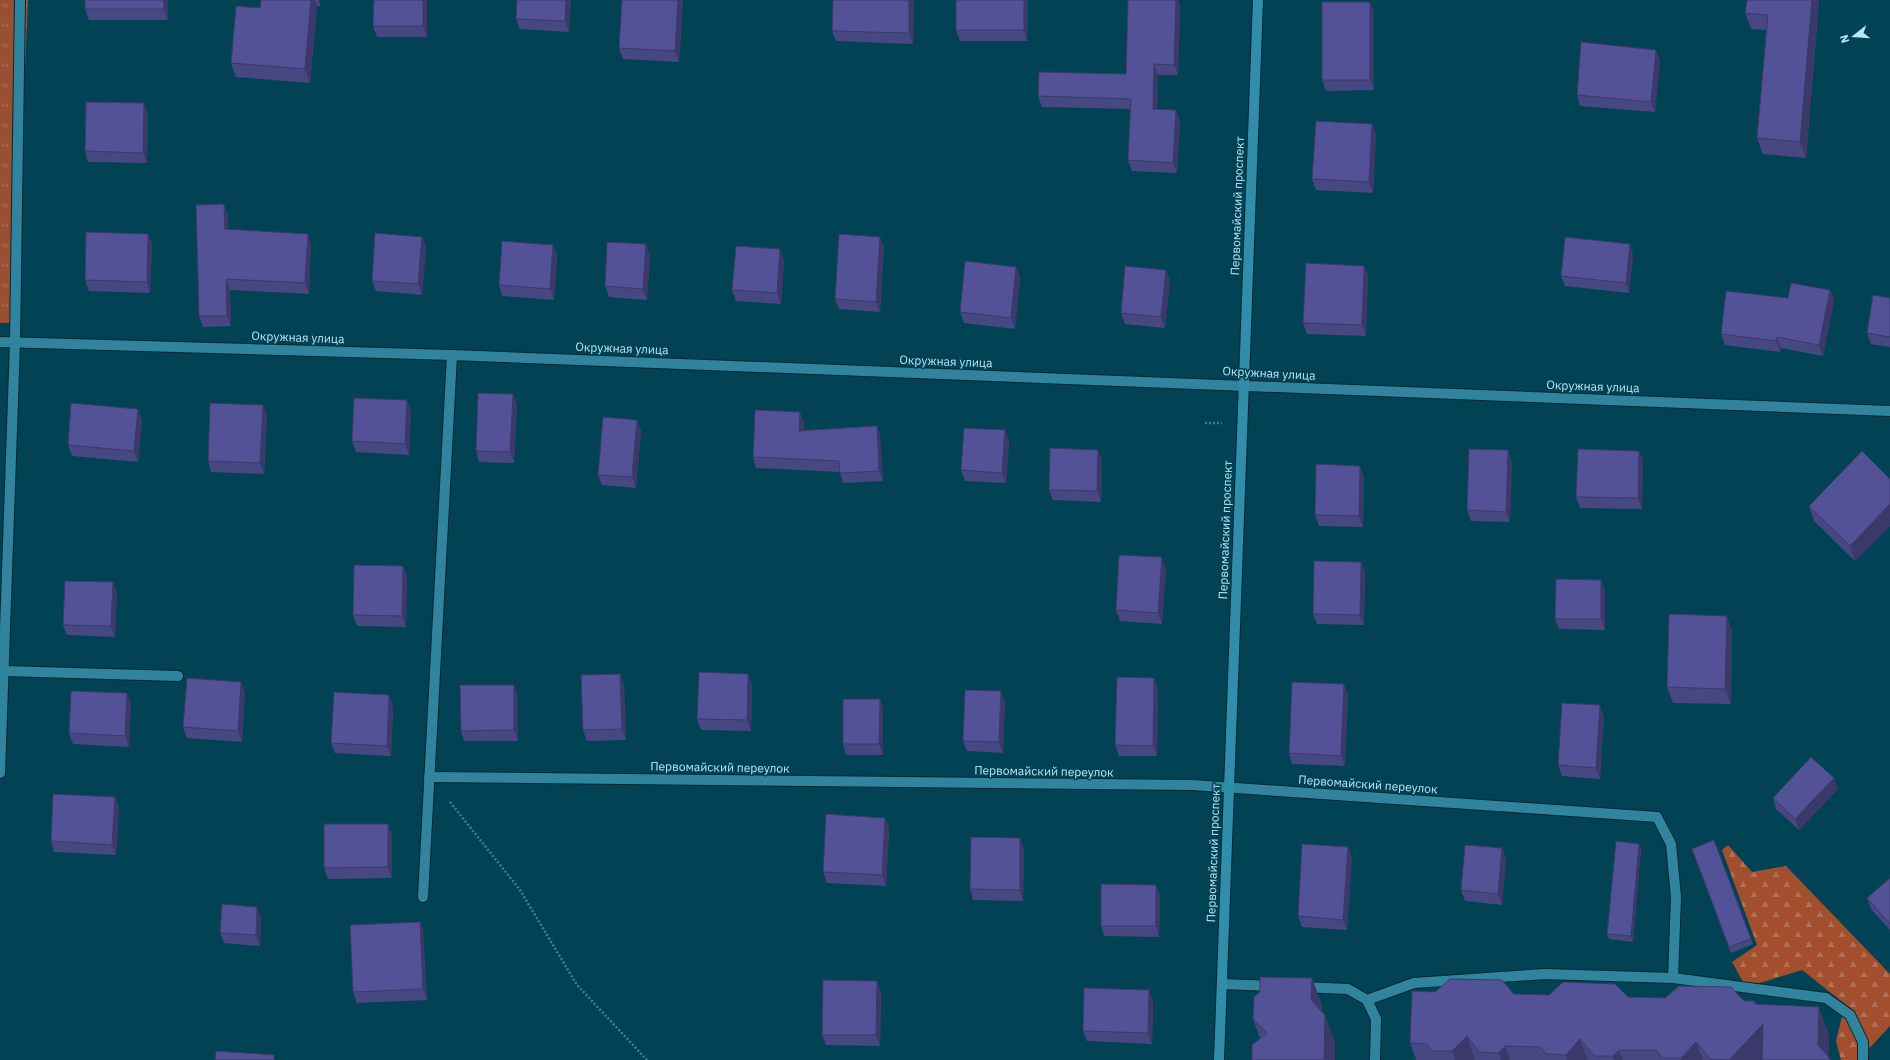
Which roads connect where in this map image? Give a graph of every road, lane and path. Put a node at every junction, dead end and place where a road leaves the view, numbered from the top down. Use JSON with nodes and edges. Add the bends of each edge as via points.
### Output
{"nodes":[{"id":1,"x":20,"y":0,"type":"edge"},
{"id":2,"x":1258,"y":0,"type":"edge"},
{"id":3,"x":0,"y":342,"type":"edge"},
{"id":4,"x":15,"y":342,"type":"junction"},
{"id":5,"x":452,"y":355,"type":"junction"},
{"id":6,"x":1243,"y":386,"type":"junction"},
{"id":7,"x":1890,"y":411,"type":"edge"},
{"id":8,"x":1205,"y":423,"type":"dead end"},
{"id":9,"x":1228,"y":423,"type":"dead end"},
{"id":10,"x":4,"y":671,"type":"junction"},
{"id":11,"x":178,"y":676,"type":"dead end"},
{"id":12,"x":0,"y":773,"type":"edge"},
{"id":13,"x":429,"y":777,"type":"junction"},
{"id":14,"x":1229,"y":787,"type":"junction"},
{"id":15,"x":423,"y":897,"type":"dead end"},
{"id":16,"x":1673,"y":978,"type":"junction"},
{"id":17,"x":1222,"y":984,"type":"junction"},
{"id":18,"x":1367,"y":1000,"type":"junction"},
{"id":19,"x":647,"y":1060,"type":"edge"},
{"id":20,"x":1219,"y":1060,"type":"edge"},
{"id":21,"x":1374,"y":1060,"type":"edge"},
{"id":22,"x":1864,"y":1060,"type":"edge"}],
"edges":[{"from":1,"to":4,"type":"street"},
{"from":2,"to":6,"type":"street","name":"Первомайский проспект"},
{"from":3,"to":4,"type":"street","name":"Окружная улица"},
{"from":4,"to":5,"type":"street","name":"Окружная улица"},
{"from":4,"to":10,"type":"street"},
{"from":5,"to":6,"type":"street","name":"Окружная улица"},
{"from":5,"to":13,"type":"street"},
{"from":6,"to":7,"type":"street","name":"Окружная улица"},
{"from":6,"to":14,"type":"street","name":"Первомайский проспект"},
{"from":8,"to":9,"type":"path"},
{"from":10,"to":11,"type":"street"},
{"from":10,"to":12,"type":"street"},
{"from":13,"to":14,"type":"street","name":"Первомайский переулок"},
{"from":13,"to":15,"type":"street"},
{"from":13,"to":19,"type":"path","via":[[520,890],[577,985]]},
{"from":14,"to":16,"type":"street","name":"Первомайский переулок","via":[[1657,817],[1671,844],[1676,897]]},
{"from":14,"to":17,"type":"street","name":"Первомайский проспект"},
{"from":16,"to":18,"type":"street","via":[[1544,974],[1414,983]]},
{"from":16,"to":22,"type":"street","via":[[1826,998],[1850,1015],[1863,1042]]},
{"from":17,"to":18,"type":"street","via":[[1348,990]]},
{"from":17,"to":20,"type":"street","name":"Первомайский проспект"},
{"from":18,"to":21,"type":"street","via":[[1376,1019]]}]}
